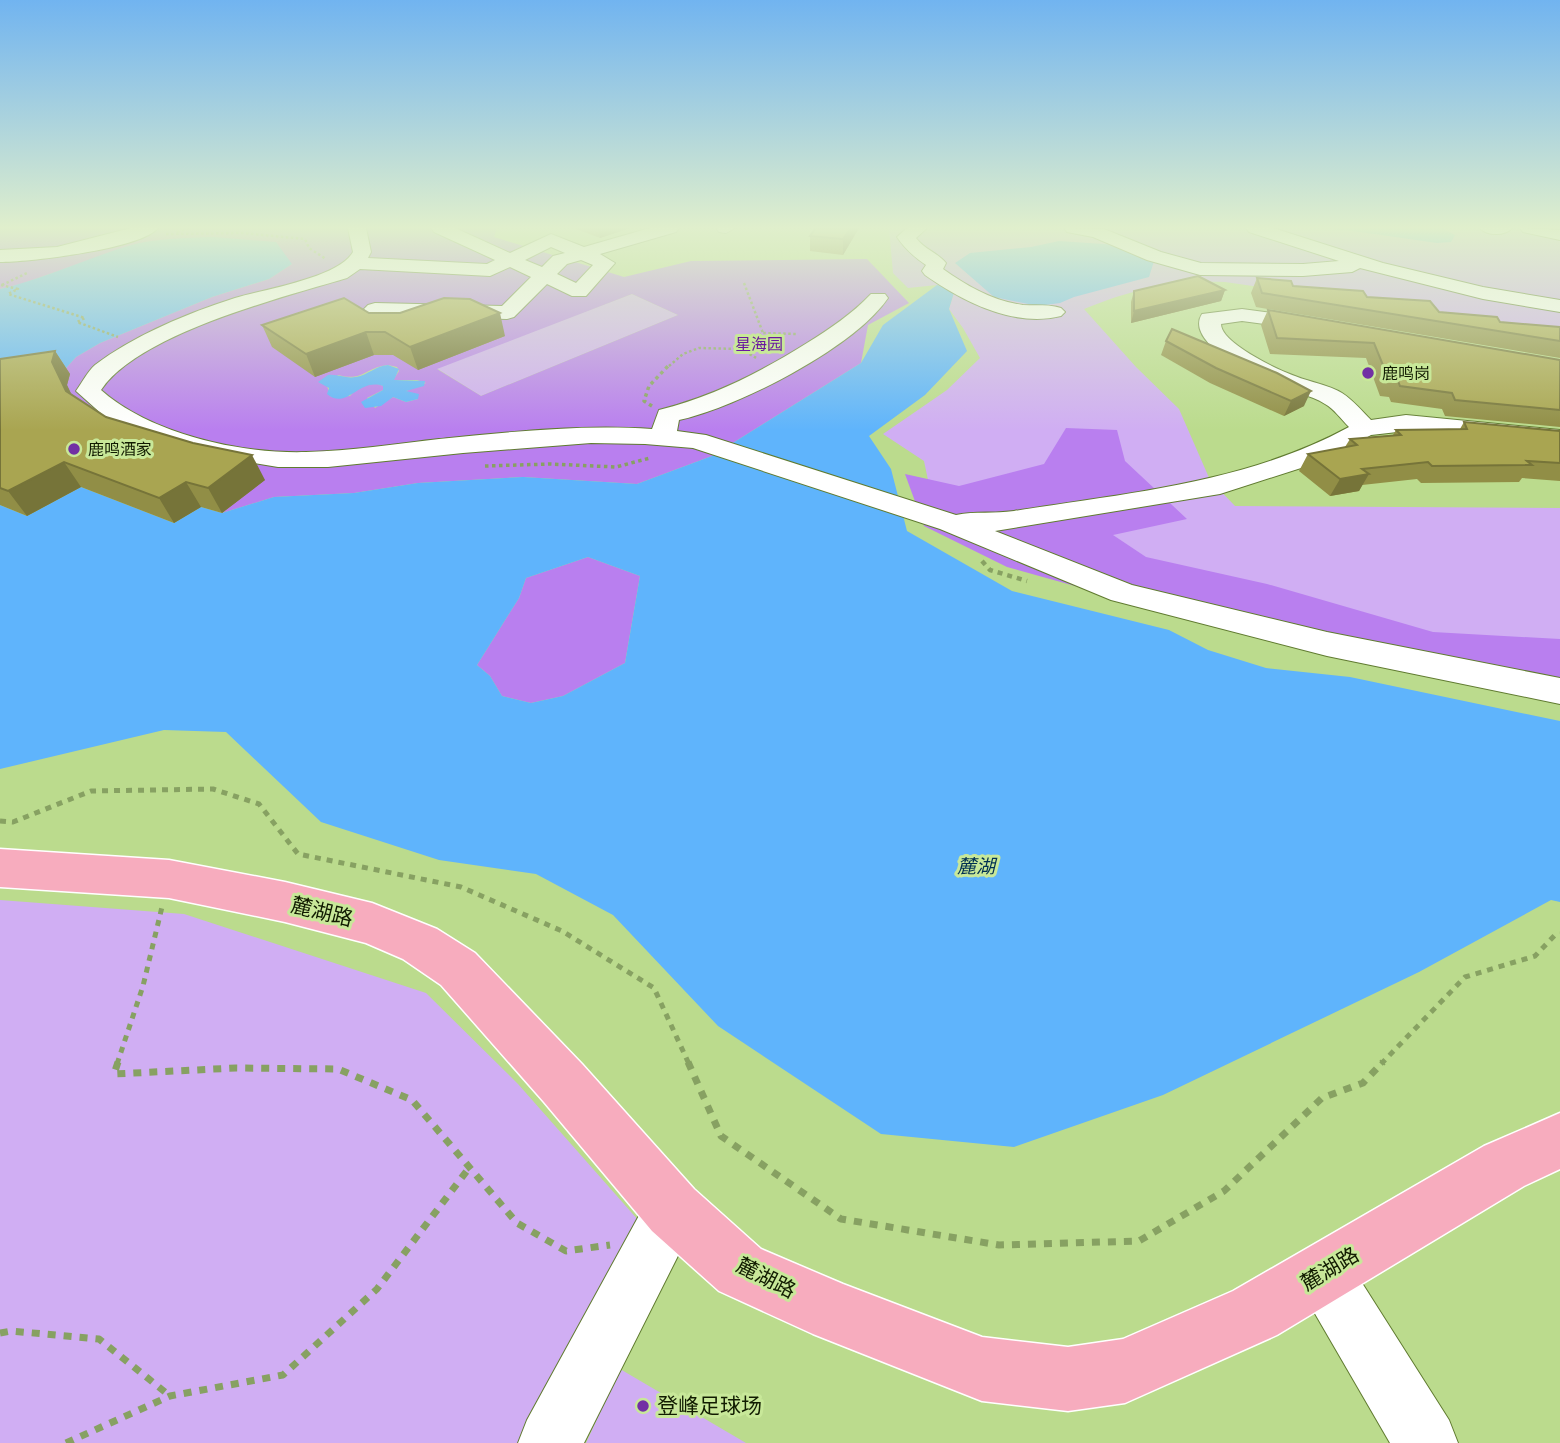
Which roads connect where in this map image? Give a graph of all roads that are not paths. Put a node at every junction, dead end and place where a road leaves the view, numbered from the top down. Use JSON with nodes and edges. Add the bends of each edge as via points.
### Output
{"nodes":[{"id":1,"x":266,"y":295,"type":"edge"},
{"id":2,"x":525,"y":295,"type":"edge"},
{"id":3,"x":967,"y":295,"type":"edge"},
{"id":4,"x":1497,"y":295,"type":"edge"},
{"id":5,"x":878,"y":298,"type":"dead end"},
{"id":6,"x":1560,"y":306,"type":"edge"},
{"id":7,"x":375,"y":309,"type":"dead end"},
{"id":8,"x":1054,"y":312,"type":"dead end"},
{"id":9,"x":1339,"y":329,"type":"edge"},
{"id":10,"x":666,"y":426,"type":"junction"},
{"id":11,"x":1365,"y":428,"type":"junction"},
{"id":12,"x":1560,"y":438,"type":"edge"},
{"id":13,"x":950,"y":523,"type":"junction"},
{"id":14,"x":1560,"y":691,"type":"edge"},
{"id":15,"x":0,"y":868,"type":"edge"},
{"id":16,"x":1560,"y":1141,"type":"edge"},
{"id":17,"x":673,"y":1210,"type":"junction"},
{"id":18,"x":1323,"y":1273,"type":"junction"},
{"id":19,"x":550,"y":1443,"type":"edge"},
{"id":20,"x":1426,"y":1443,"type":"edge"}],
"edges":[{"from":1,"to":10,"type":"street","via":[[190,322],[134,350],[101,372],[88,391],[106,409],[153,434],[231,452],[303,460],[614,436]]},
{"from":2,"to":7,"type":"street","via":[[507,313]]},
{"from":3,"to":8,"type":"street","via":[[992,306]]},
{"from":4,"to":6,"type":"street"},
{"from":5,"to":10,"type":"street","via":[[850,326],[781,371]]},
{"from":9,"to":11,"type":"street","via":[[1241,315],[1210,319],[1210,330],[1219,342],[1283,380],[1334,398]]},
{"from":10,"to":13,"type":"street","via":[[697,441]]},
{"from":11,"to":12,"type":"street","via":[[1406,423]]},
{"from":11,"to":13,"type":"street","via":[[1320,453],[1210,488],[998,522]]},
{"from":13,"to":14,"type":"street","via":[[1122,593],[1327,645]]},
{"from":15,"to":17,"type":"main road","name":"麓湖路","via":[[169,879],[372,924],[420,944],[458,970],[486,998]]},
{"from":16,"to":18,"type":"main road","name":"麓湖路","via":[[1503,1166]]},
{"from":17,"to":18,"type":"main road","name":"麓湖路","via":[[740,1270],[835,1312],[982,1370],[1068,1379],[1125,1370],[1255,1313]]},
{"from":17,"to":19,"type":"street"},
{"from":18,"to":20,"type":"street"}]}
